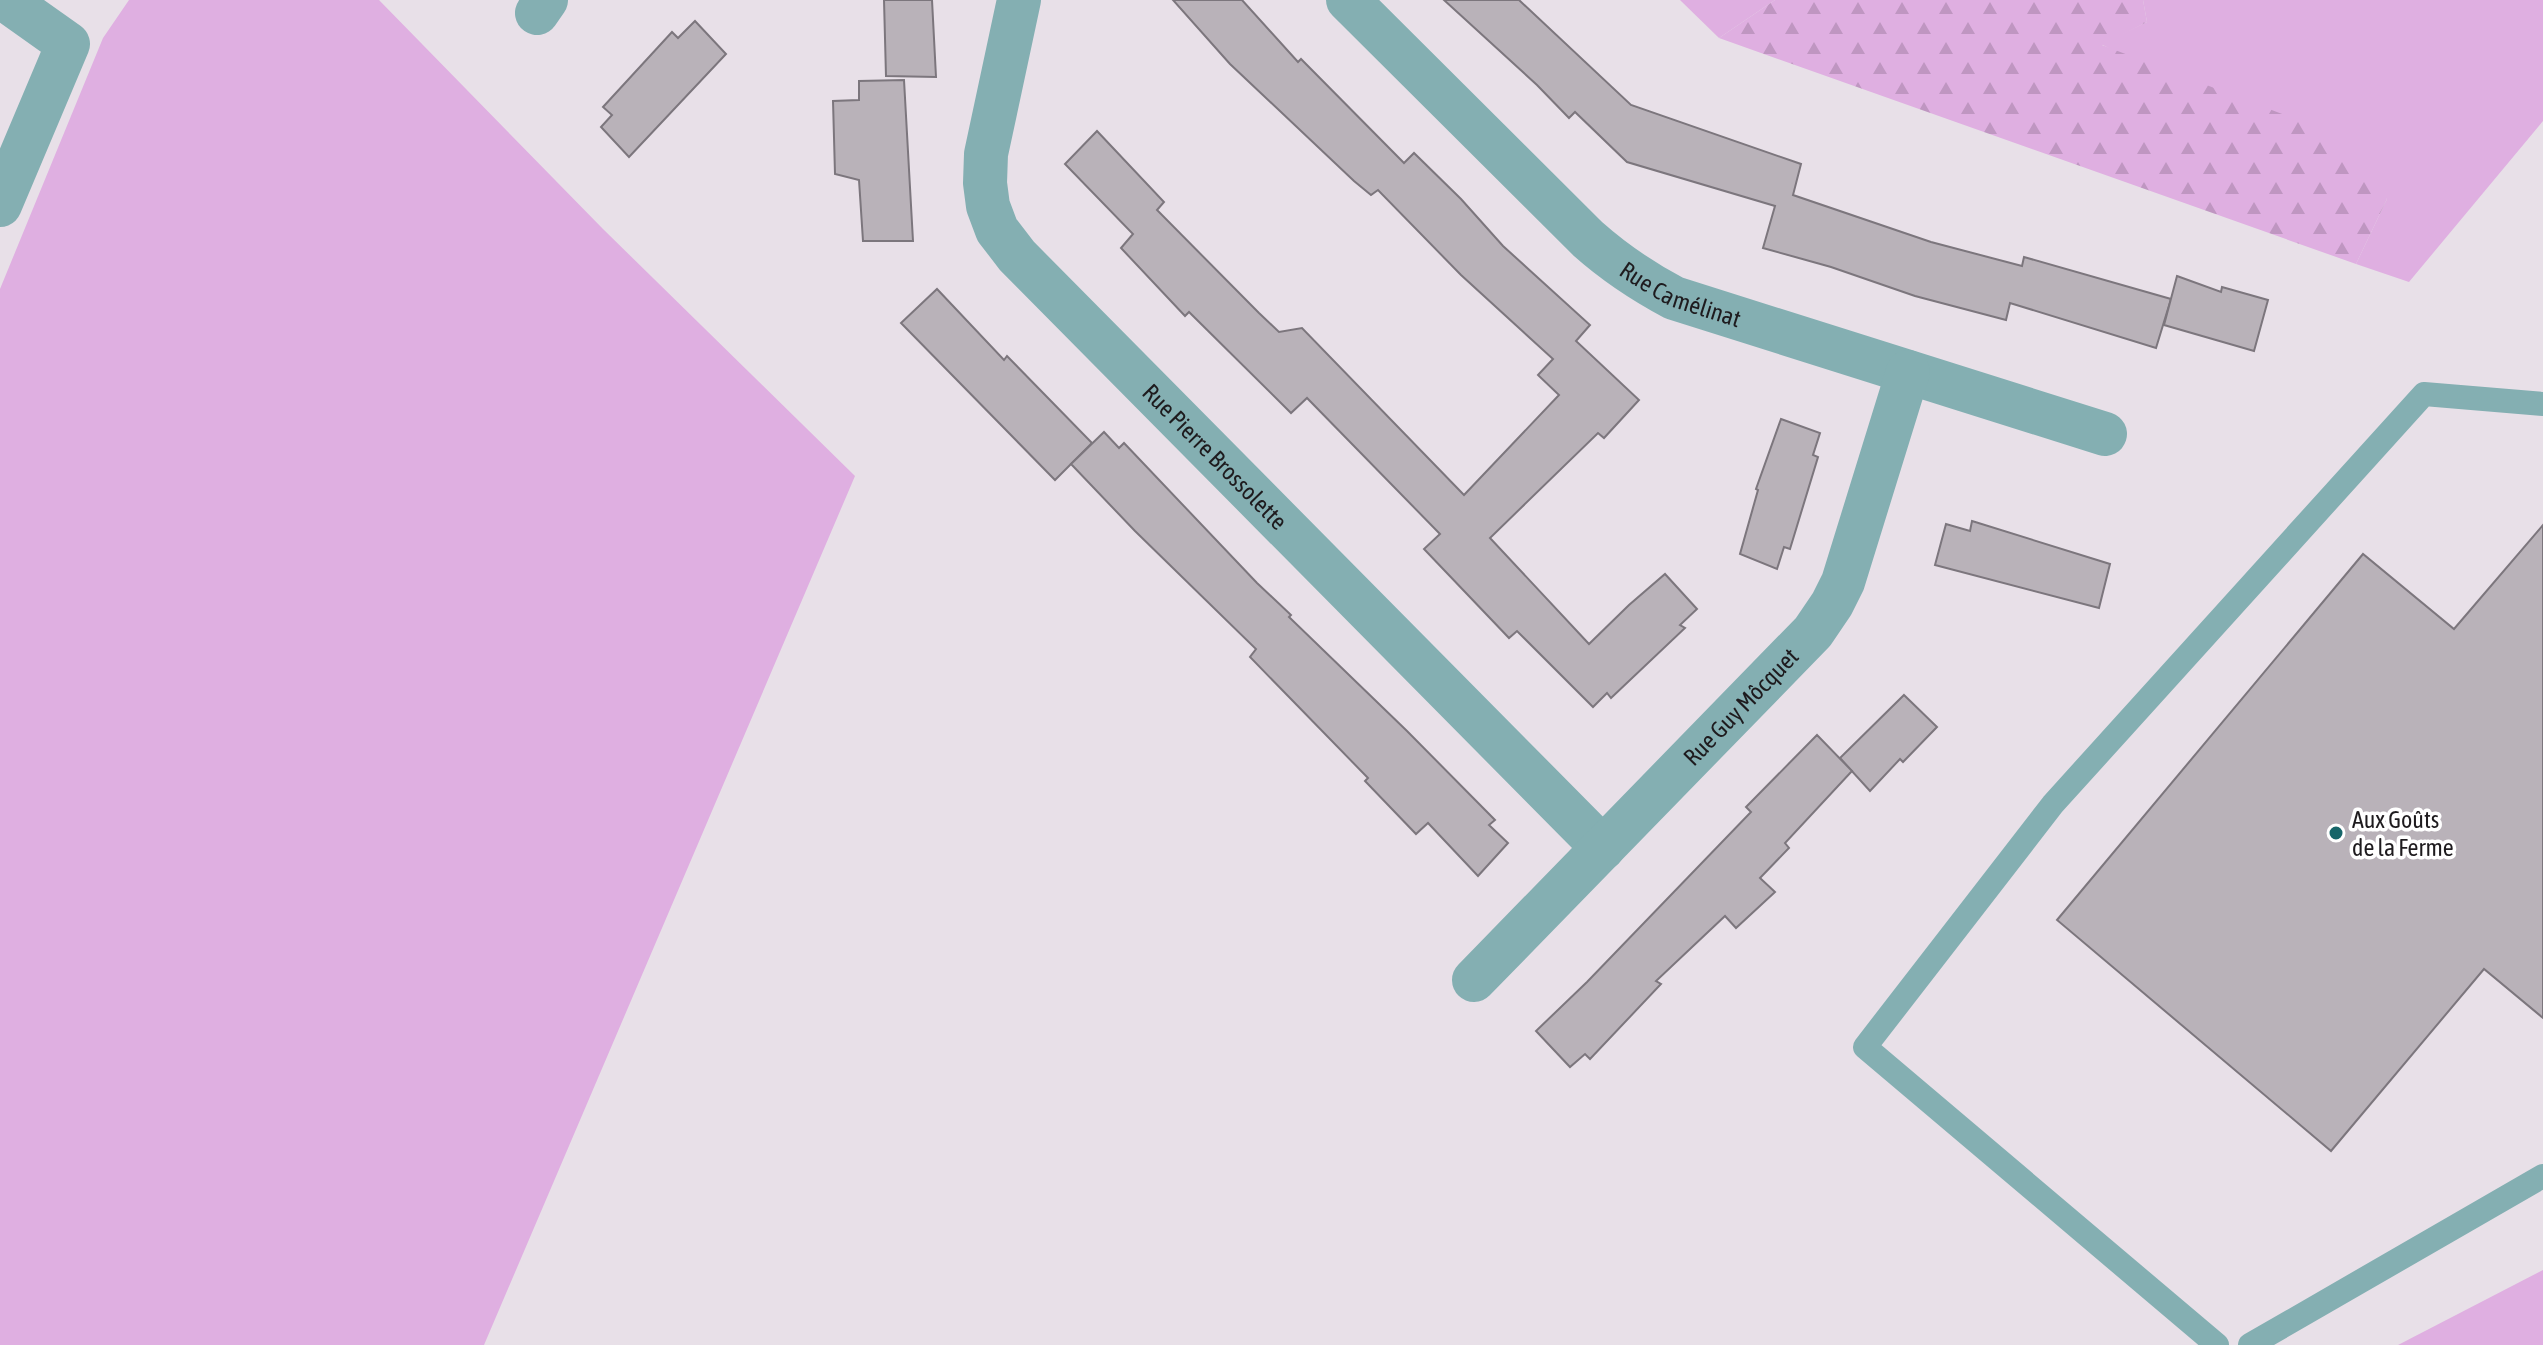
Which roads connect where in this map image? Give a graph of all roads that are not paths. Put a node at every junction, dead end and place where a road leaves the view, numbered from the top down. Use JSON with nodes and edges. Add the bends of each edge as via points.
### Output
{"nodes":[{"id":1,"x":6,"y":0,"type":"edge"},
{"id":2,"x":1019,"y":0,"type":"edge"},
{"id":3,"x":1348,"y":0,"type":"edge"},
{"id":4,"x":0,"y":205,"type":"edge"},
{"id":5,"x":1908,"y":372,"type":"junction"},
{"id":6,"x":2543,"y":404,"type":"edge"},
{"id":7,"x":2105,"y":434,"type":"dead end"},
{"id":8,"x":1603,"y":848,"type":"junction"},
{"id":9,"x":1474,"y":980,"type":"dead end"},
{"id":10,"x":2543,"y":1176,"type":"edge"},
{"id":11,"x":2217,"y":1345,"type":"edge"},
{"id":12,"x":2250,"y":1345,"type":"edge"}],
"edges":[{"from":1,"to":4,"type":"street","via":[[68,44]]},
{"from":2,"to":8,"type":"street","name":"Rue Pierre Brossolette","via":[[986,154],[988,206],[997,230]]},
{"from":3,"to":5,"type":"street","name":"Rue Camélinat","via":[[1588,239],[1640,280],[1674,298]]},
{"from":5,"to":7,"type":"street","name":"Rue Camélinat"},
{"from":5,"to":8,"type":"street","name":"Rue Guy Môcquet","via":[[1854,553],[1832,604],[1784,664]]},
{"from":6,"to":11,"type":"lane","via":[[2424,394],[2053,804],[1865,1047]]},
{"from":8,"to":9,"type":"street","name":"Rue Guy Môcquet"},
{"from":10,"to":12,"type":"lane"}]}
